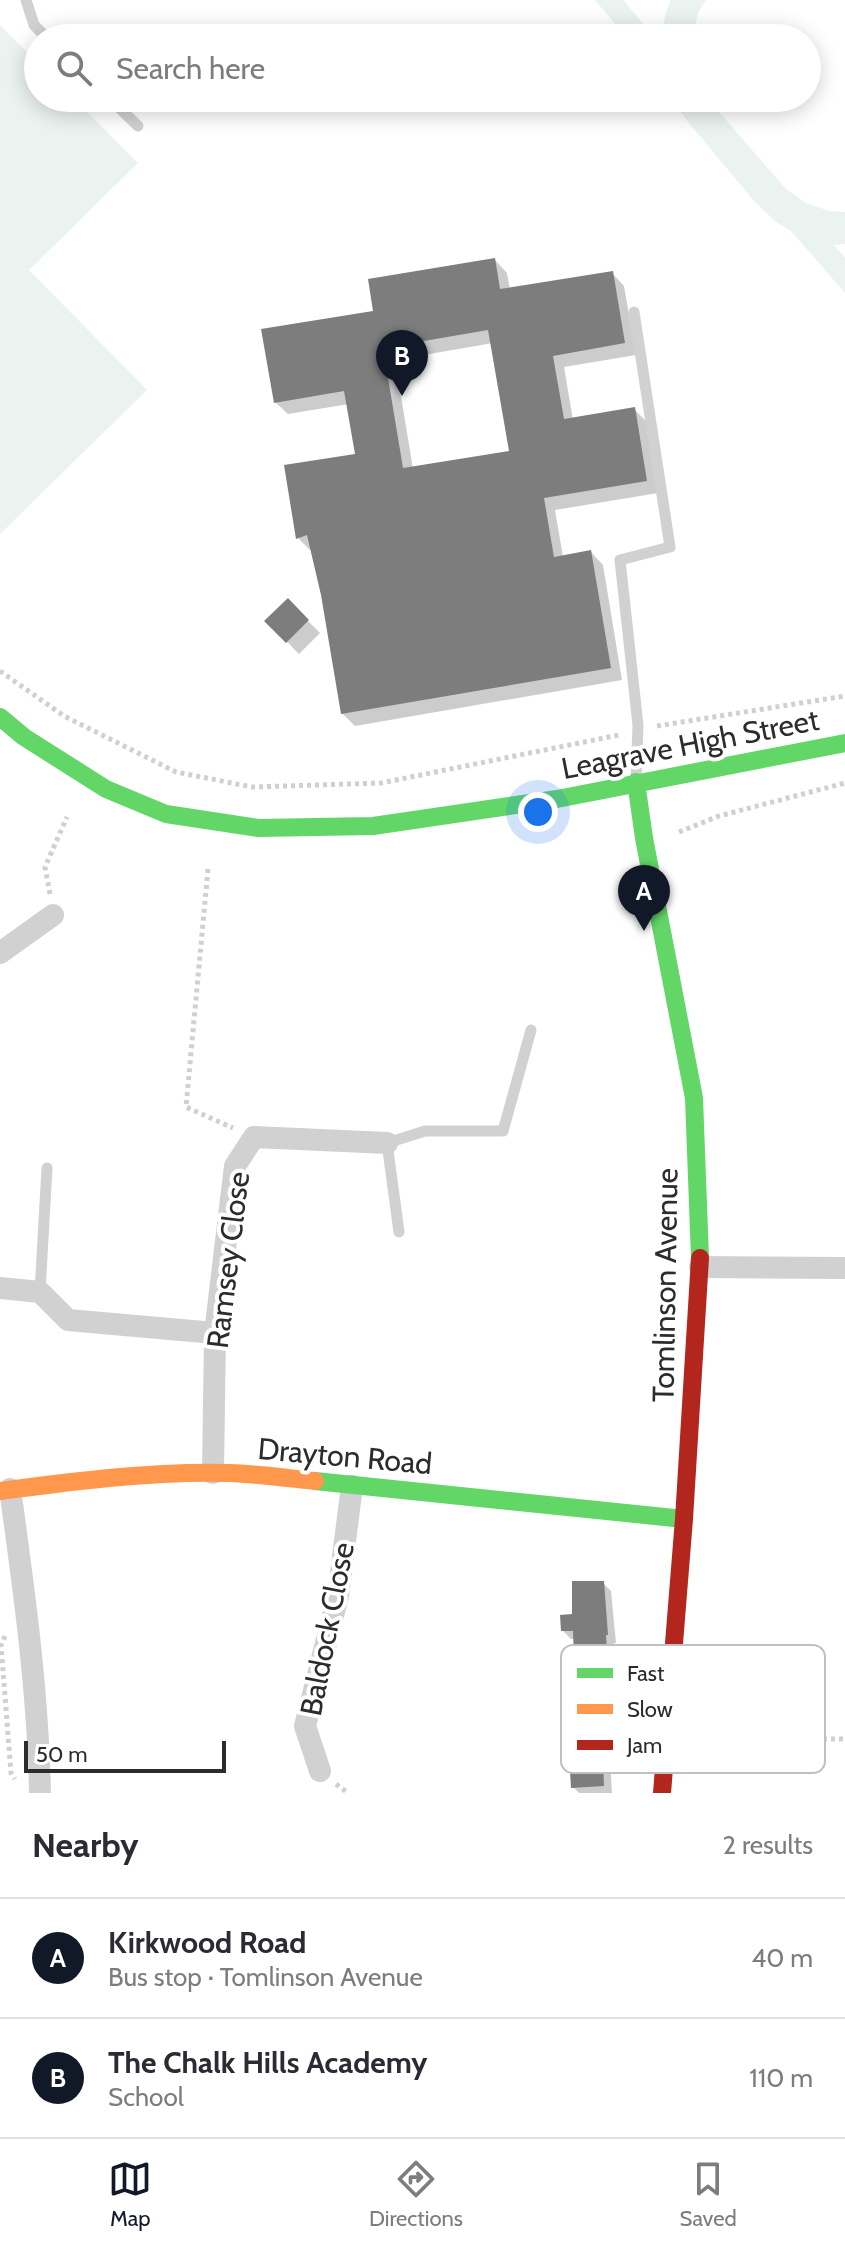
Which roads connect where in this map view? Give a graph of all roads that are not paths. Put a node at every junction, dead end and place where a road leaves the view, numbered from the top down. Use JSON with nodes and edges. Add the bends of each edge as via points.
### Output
{"nodes":[{"id":1,"x":26,"y":0,"type":"edge"},
{"id":2,"x":34,"y":24,"type":"edge"},
{"id":3,"x":124,"y":112,"type":"edge"},
{"id":4,"x":138,"y":126,"type":"dead end"},
{"id":5,"x":634,"y":312,"type":"dead end"},
{"id":6,"x":0,"y":717,"type":"edge"},
{"id":7,"x":845,"y":743,"type":"edge"},
{"id":8,"x":636,"y":782,"type":"junction"},
{"id":9,"x":53,"y":915,"type":"road end"},
{"id":10,"x":0,"y":953,"type":"edge"},
{"id":11,"x":531,"y":1030,"type":"dead end"},
{"id":12,"x":387,"y":1143,"type":"junction"},
{"id":13,"x":47,"y":1168,"type":"dead end"},
{"id":14,"x":399,"y":1232,"type":"dead end"},
{"id":15,"x":700,"y":1267,"type":"junction"},
{"id":16,"x":845,"y":1268,"type":"edge"},
{"id":17,"x":0,"y":1288,"type":"edge"},
{"id":18,"x":40,"y":1292,"type":"junction"},
{"id":19,"x":215,"y":1333,"type":"junction"},
{"id":20,"x":213,"y":1473,"type":"junction"},
{"id":21,"x":352,"y":1486,"type":"junction"},
{"id":22,"x":5,"y":1490,"type":"edge"},
{"id":23,"x":684,"y":1519,"type":"junction"},
{"id":24,"x":674,"y":1645,"type":"edge"},
{"id":25,"x":320,"y":1771,"type":"dead end"},
{"id":26,"x":663,"y":1773,"type":"edge"},
{"id":27,"x":40,"y":1793,"type":"edge"},
{"id":28,"x":662,"y":1793,"type":"edge"}],
"edges":[{"from":1,"to":2,"type":"lane"},
{"from":3,"to":4,"type":"lane"},
{"from":5,"to":8,"type":"lane","via":[[670,547],[620,560],[638,725]]},
{"from":6,"to":8,"type":"street","name":"Leagrave High Street","via":[[106,789],[166,814],[258,828],[373,826]]},
{"from":7,"to":8,"type":"street","name":"Leagrave High Street"},
{"from":8,"to":15,"type":"street","name":"Tomlinson Avenue","via":[[694,1098]]},
{"from":9,"to":10,"type":"street"},
{"from":11,"to":12,"type":"lane","via":[[503,1131],[425,1131]]},
{"from":12,"to":14,"type":"lane"},
{"from":12,"to":19,"type":"street","name":"Ramsey Close","via":[[254,1137],[235,1166]]},
{"from":13,"to":18,"type":"lane"},
{"from":15,"to":16,"type":"street"},
{"from":15,"to":23,"type":"street","name":"Tomlinson Avenue"},
{"from":17,"to":18,"type":"street"},
{"from":18,"to":19,"type":"street","via":[[68,1320]]},
{"from":19,"to":20,"type":"street","name":"Ramsey Close"},
{"from":20,"to":21,"type":"street","name":"Drayton Road"},
{"from":20,"to":22,"type":"street","name":"Drayton Road"},
{"from":21,"to":23,"type":"street","name":"Drayton Road"},
{"from":21,"to":25,"type":"street","name":"Baldock Close","via":[[338,1596],[305,1726]]},
{"from":22,"to":27,"type":"street","via":[[29,1628]]},
{"from":23,"to":24,"type":"street","name":"Tomlinson Avenue"},
{"from":26,"to":28,"type":"street","name":"Tomlinson Avenue"}]}
